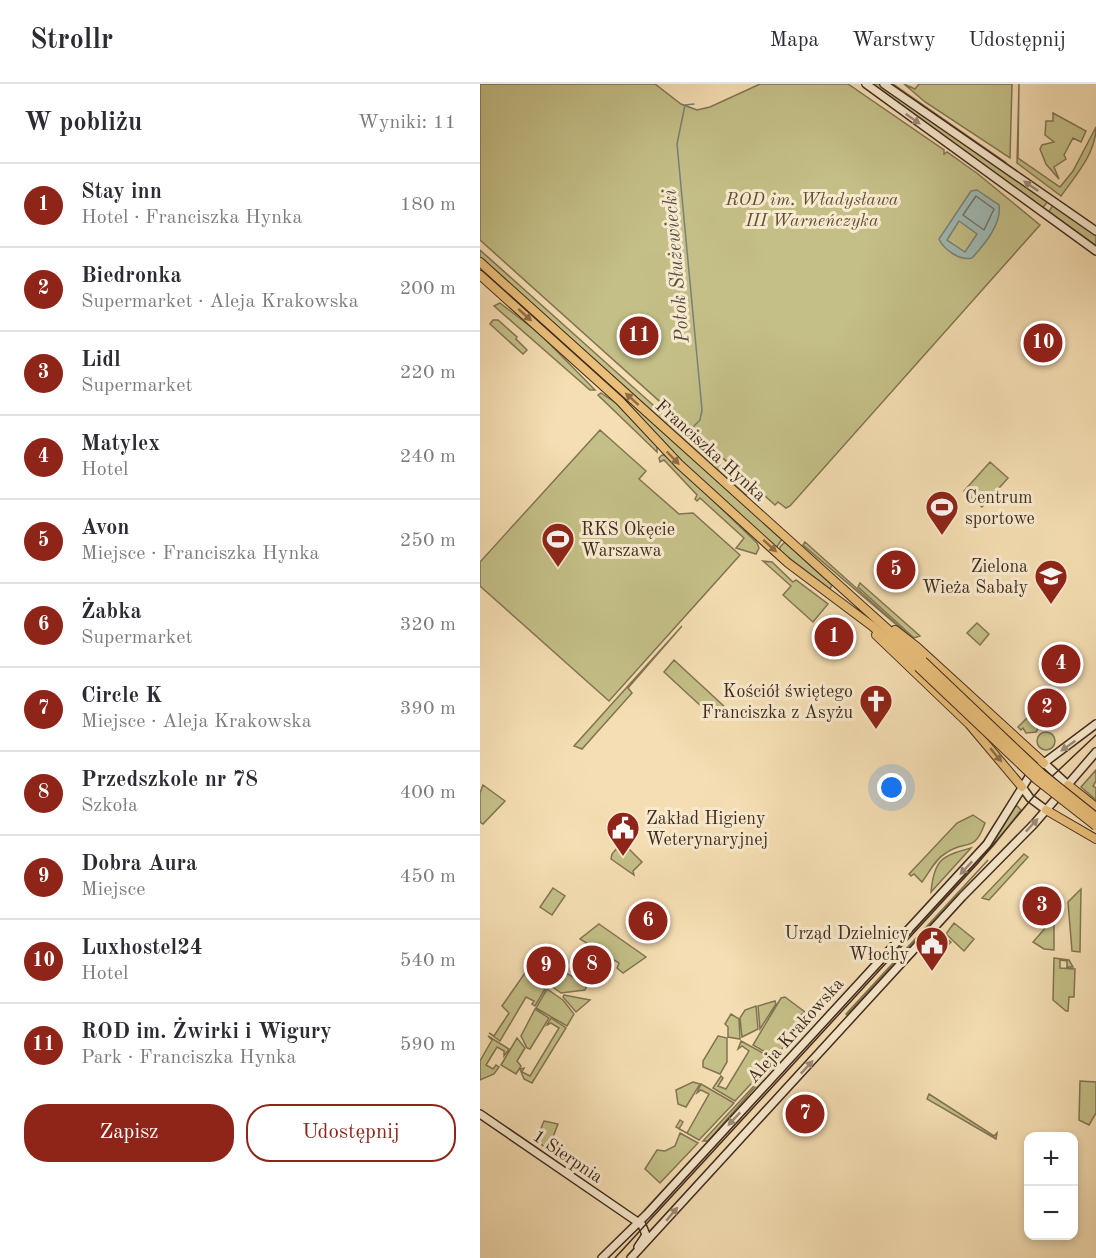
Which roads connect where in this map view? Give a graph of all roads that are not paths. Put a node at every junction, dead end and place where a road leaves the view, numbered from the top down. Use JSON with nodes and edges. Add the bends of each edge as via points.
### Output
{"nodes":[{"id":1,"x":866,"y":84,"type":"edge"},
{"id":2,"x":884,"y":84,"type":"edge"},
{"id":3,"x":1096,"y":231,"type":"edge"},
{"id":4,"x":1096,"y":251,"type":"edge"},
{"id":5,"x":480,"y":262,"type":"edge"},
{"id":6,"x":480,"y":275,"type":"edge"},
{"id":7,"x":865,"y":609,"type":"junction"},
{"id":8,"x":867,"y":622,"type":"junction"},
{"id":9,"x":920,"y":664,"type":"junction"},
{"id":10,"x":1096,"y":724,"type":"edge"},
{"id":11,"x":1096,"y":752,"type":"edge"},
{"id":12,"x":1044,"y":763,"type":"junction"},
{"id":13,"x":1068,"y":784,"type":"junction"},
{"id":14,"x":1022,"y":787,"type":"junction"},
{"id":15,"x":1096,"y":807,"type":"edge"},
{"id":16,"x":1046,"y":810,"type":"junction"},
{"id":17,"x":1096,"y":817,"type":"edge"},
{"id":18,"x":1096,"y":825,"type":"edge"},
{"id":19,"x":1096,"y":839,"type":"edge"},
{"id":20,"x":480,"y":1114,"type":"edge"},
{"id":21,"x":639,"y":1223,"type":"junction"},
{"id":22,"x":632,"y":1257,"type":"edge"},
{"id":23,"x":602,"y":1258,"type":"edge"}],
"edges":[{"from":1,"to":4,"type":"main road","one_way":true},
{"from":3,"to":2,"type":"main road","one_way":true},
{"from":7,"to":5,"type":"main road","name":"Franciszka Hynka","one_way":true},
{"from":6,"to":8,"type":"main road","name":"Franciszka Hynka","one_way":true,"via":[[620,401],[675,461],[773,549]]},
{"from":7,"to":9,"type":"main road","name":"Franciszka Hynka"},
{"from":7,"to":12,"type":"main road","via":[[917,647]]},
{"from":8,"to":9,"type":"main road","name":"Franciszka Hynka"},
{"from":8,"to":14,"type":"main road","one_way":true,"via":[[969,724]]},
{"from":9,"to":17,"type":"main road","bridge":true},
{"from":9,"to":18,"type":"main road","bridge":true,"via":[[1036,779]]},
{"from":10,"to":12,"type":"main road","one_way":true},
{"from":11,"to":13,"type":"main road"},
{"from":12,"to":13,"type":"main road"},
{"from":12,"to":14,"type":"main road","name":"Aleja Krakowska"},
{"from":13,"to":15,"type":"main road"},
{"from":13,"to":16,"type":"main road","name":"Aleja Krakowska"},
{"from":14,"to":16,"type":"main road"},
{"from":14,"to":21,"type":"main road","name":"Aleja Krakowska","one_way":true,"via":[[987,844]]},
{"from":16,"to":19,"type":"main road"},
{"from":22,"to":16,"type":"main road","name":"Aleja Krakowska","one_way":true},
{"from":20,"to":21,"type":"main road","name":"1 Sierpnia"},
{"from":21,"to":22,"type":"main road","via":[[646,1235]]},
{"from":21,"to":23,"type":"main road","name":"Aleja Krakowska"}]}
